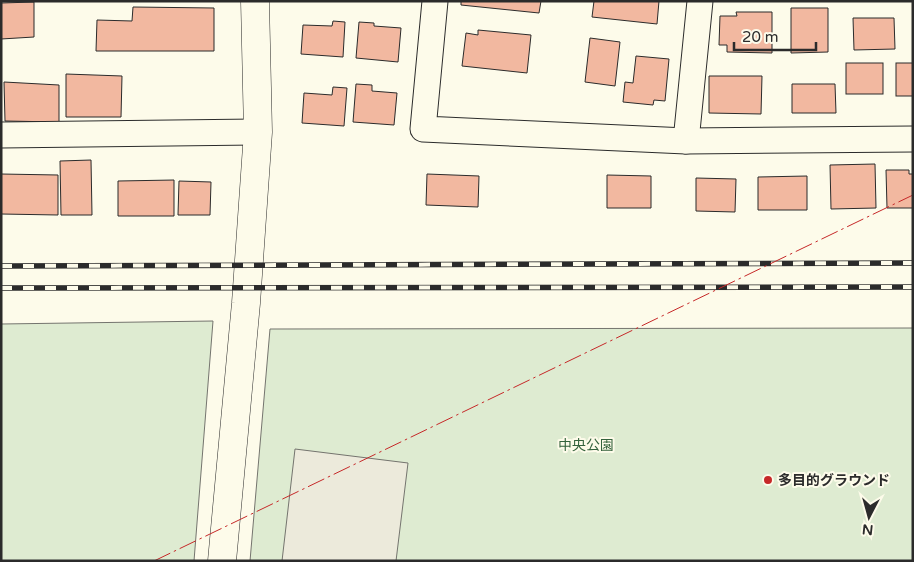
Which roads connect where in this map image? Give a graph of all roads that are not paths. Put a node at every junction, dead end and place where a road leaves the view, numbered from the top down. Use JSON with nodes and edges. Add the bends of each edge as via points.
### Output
{"nodes":[{"id":1,"x":255,"y":1,"type":"edge"},
{"id":2,"x":435,"y":1,"type":"edge"},
{"id":3,"x":700,"y":1,"type":"edge"},
{"id":4,"x":258,"y":132,"type":"junction"},
{"id":5,"x":1,"y":135,"type":"edge"},
{"id":6,"x":913,"y":139,"type":"edge"},
{"id":7,"x":686,"y":141,"type":"junction"},
{"id":8,"x":222,"y":561,"type":"edge"}],
"edges":[{"from":1,"to":4,"type":"street"},
{"from":2,"to":7,"type":"street","via":[[423,129]]},
{"from":3,"to":7,"type":"street"},
{"from":4,"to":5,"type":"street"},
{"from":4,"to":8,"type":"street"},
{"from":6,"to":7,"type":"street"}]}
